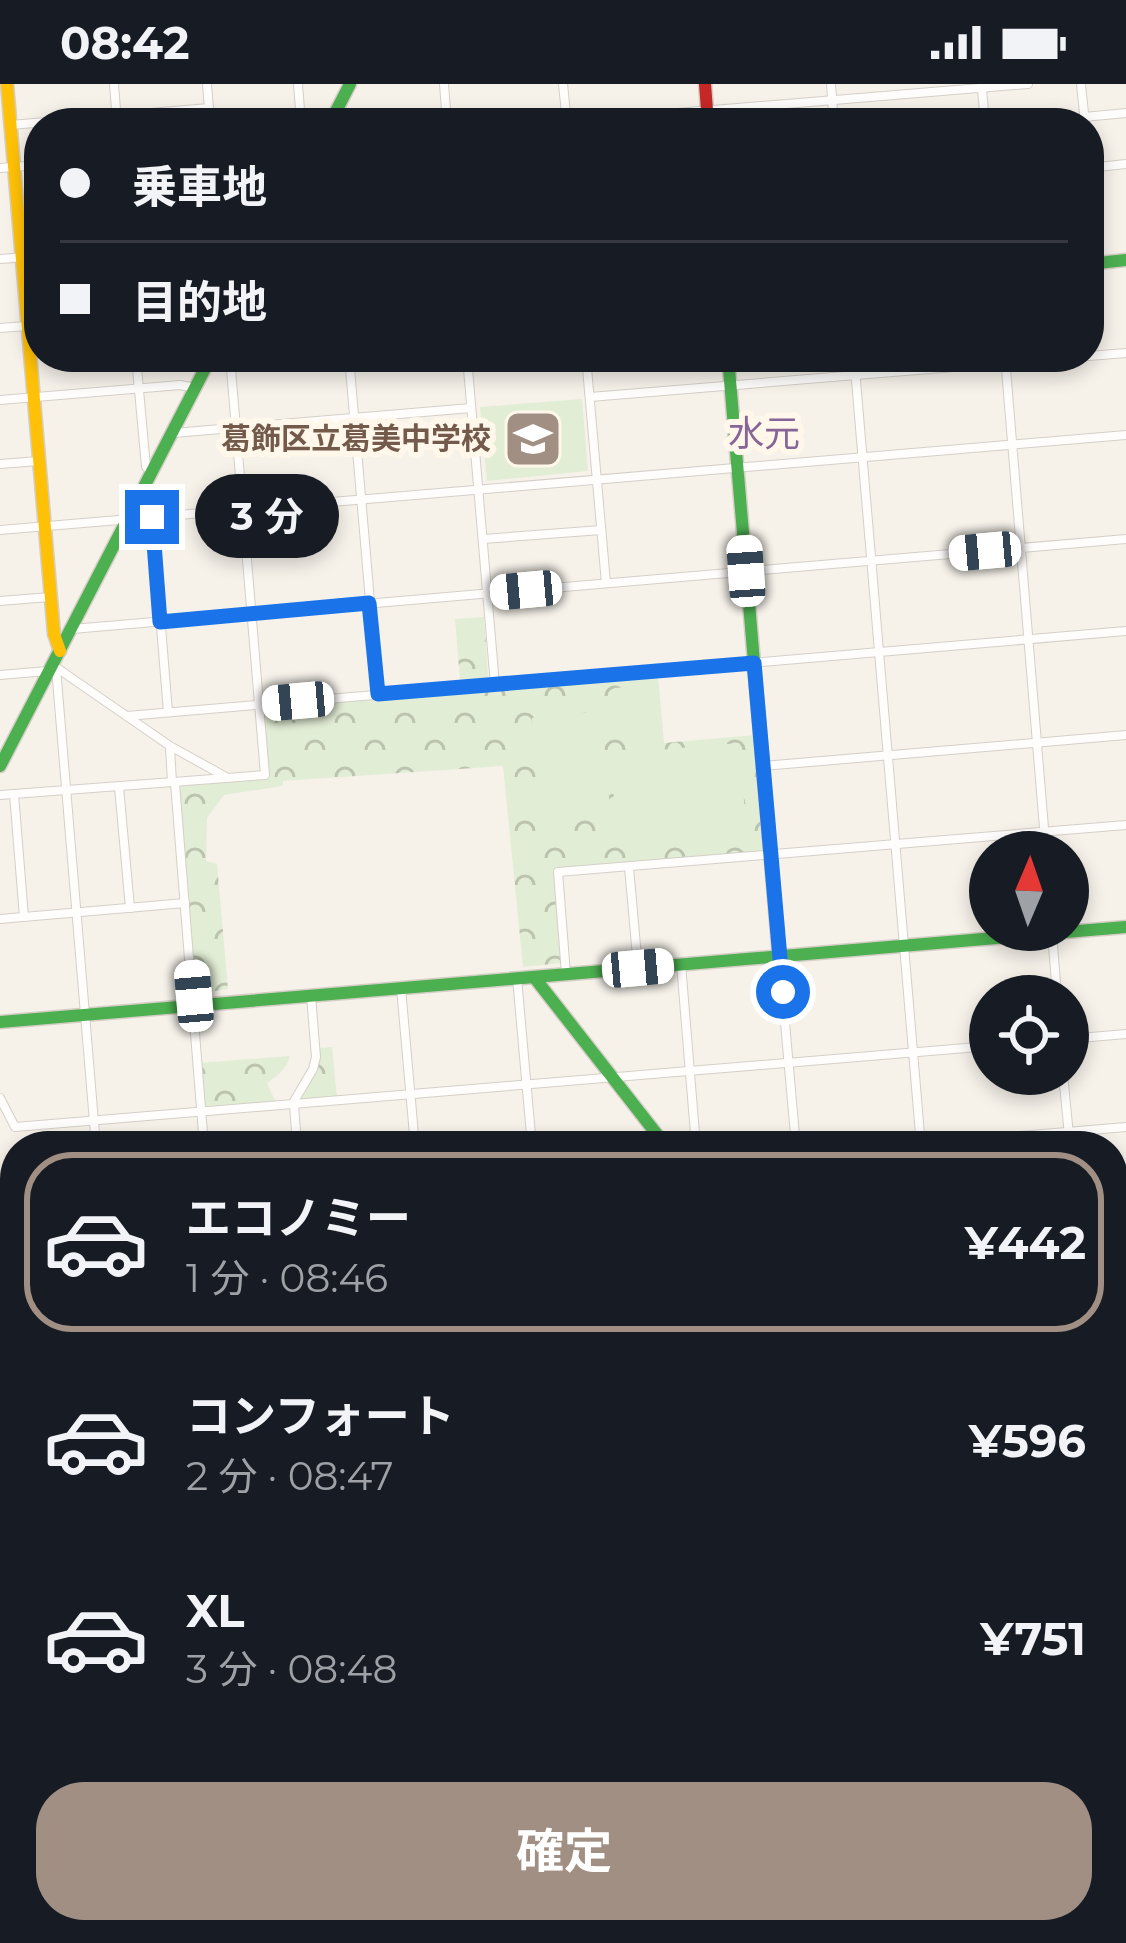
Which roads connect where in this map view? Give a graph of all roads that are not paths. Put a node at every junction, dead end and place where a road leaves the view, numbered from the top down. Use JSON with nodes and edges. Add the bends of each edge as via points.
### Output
{"nodes":[{"id":1,"x":7,"y":84,"type":"edge"},
{"id":2,"x":207,"y":84,"type":"edge"},
{"id":3,"x":831,"y":84,"type":"edge"},
{"id":4,"x":1028,"y":84,"type":"edge"},
{"id":5,"x":982,"y":86,"type":"edge"},
{"id":6,"x":832,"y":100,"type":"junction"},
{"id":7,"x":209,"y":108,"type":"edge"},
{"id":8,"x":774,"y":108,"type":"edge"},
{"id":9,"x":833,"y":108,"type":"edge"},
{"id":10,"x":24,"y":124,"type":"edge"},
{"id":11,"x":10,"y":125,"type":"junction"},
{"id":12,"x":7,"y":168,"type":"edge"},
{"id":13,"x":24,"y":218,"type":"edge"},
{"id":14,"x":18,"y":219,"type":"junction"},
{"id":15,"x":22,"y":257,"type":"junction"},
{"id":16,"x":0,"y":259,"type":"edge"},
{"id":17,"x":24,"y":280,"type":"edge"},
{"id":18,"x":32,"y":372,"type":"edge"},
{"id":19,"x":137,"y":372,"type":"edge"},
{"id":20,"x":203,"y":372,"type":"edge"},
{"id":21,"x":231,"y":372,"type":"edge"},
{"id":22,"x":350,"y":372,"type":"edge"},
{"id":23,"x":468,"y":372,"type":"edge"},
{"id":24,"x":587,"y":372,"type":"edge"},
{"id":25,"x":730,"y":372,"type":"edge"},
{"id":26,"x":855,"y":372,"type":"edge"},
{"id":27,"x":885,"y":372,"type":"edge"},
{"id":28,"x":1006,"y":372,"type":"edge"},
{"id":29,"x":855,"y":375,"type":"junction"},
{"id":30,"x":731,"y":386,"type":"junction"},
{"id":31,"x":139,"y":388,"type":"junction"},
{"id":32,"x":195,"y":388,"type":"junction"},
{"id":33,"x":34,"y":397,"type":"junction"},
{"id":34,"x":590,"y":398,"type":"junction"},
{"id":35,"x":0,"y":400,"type":"edge"},
{"id":36,"x":471,"y":408,"type":"junction"},
{"id":37,"x":353,"y":418,"type":"junction"},
{"id":38,"x":236,"y":428,"type":"junction"},
{"id":39,"x":172,"y":433,"type":"junction"},
{"id":40,"x":1126,"y":435,"type":"edge"},
{"id":41,"x":1012,"y":444,"type":"junction"},
{"id":42,"x":862,"y":457,"type":"junction"},
{"id":43,"x":39,"y":461,"type":"junction"},
{"id":44,"x":0,"y":464,"type":"edge"},
{"id":45,"x":737,"y":467,"type":"junction"},
{"id":46,"x":152,"y":472,"type":"junction"},
{"id":47,"x":597,"y":479,"type":"junction"},
{"id":48,"x":478,"y":490,"type":"junction"},
{"id":49,"x":361,"y":499,"type":"junction"},
{"id":50,"x":243,"y":508,"type":"junction"},
{"id":51,"x":152,"y":517,"type":"junction"},
{"id":52,"x":127,"y":518,"type":"junction"},
{"id":53,"x":45,"y":526,"type":"junction"},
{"id":54,"x":0,"y":530,"type":"edge"},
{"id":55,"x":601,"y":530,"type":"junction"},
{"id":56,"x":482,"y":539,"type":"junction"},
{"id":57,"x":1126,"y":539,"type":"edge"},
{"id":58,"x":1021,"y":548,"type":"junction"},
{"id":59,"x":872,"y":561,"type":"junction"},
{"id":60,"x":746,"y":571,"type":"junction"},
{"id":61,"x":606,"y":583,"type":"junction"},
{"id":62,"x":487,"y":593,"type":"junction"},
{"id":63,"x":50,"y":597,"type":"junction"},
{"id":64,"x":0,"y":601,"type":"edge"},
{"id":65,"x":369,"y":603,"type":"junction"},
{"id":66,"x":251,"y":614,"type":"junction"},
{"id":67,"x":160,"y":622,"type":"junction"},
{"id":68,"x":72,"y":628,"type":"junction"},
{"id":69,"x":1126,"y":631,"type":"edge"},
{"id":70,"x":1029,"y":640,"type":"junction"},
{"id":71,"x":60,"y":650,"type":"junction"},
{"id":72,"x":879,"y":652,"type":"junction"},
{"id":73,"x":754,"y":663,"type":"junction"},
{"id":74,"x":52,"y":668,"type":"junction"},
{"id":75,"x":0,"y":674,"type":"edge"},
{"id":76,"x":495,"y":685,"type":"junction"},
{"id":77,"x":378,"y":694,"type":"junction"},
{"id":78,"x":260,"y":705,"type":"junction"},
{"id":79,"x":168,"y":712,"type":"junction"},
{"id":80,"x":127,"y":716,"type":"junction"},
{"id":81,"x":1126,"y":736,"type":"edge"},
{"id":82,"x":1036,"y":743,"type":"junction"},
{"id":83,"x":170,"y":746,"type":"junction"},
{"id":84,"x":887,"y":756,"type":"junction"},
{"id":85,"x":0,"y":766,"type":"edge"},
{"id":86,"x":763,"y":766,"type":"junction"},
{"id":87,"x":227,"y":778,"type":"junction"},
{"id":88,"x":174,"y":782,"type":"junction"},
{"id":89,"x":119,"y":787,"type":"junction"},
{"id":90,"x":67,"y":790,"type":"junction"},
{"id":91,"x":14,"y":794,"type":"junction"},
{"id":92,"x":0,"y":796,"type":"edge"},
{"id":93,"x":1126,"y":825,"type":"edge"},
{"id":94,"x":1044,"y":831,"type":"joint"},
{"id":95,"x":969,"y":838,"type":"edge"},
{"id":96,"x":895,"y":844,"type":"junction"},
{"id":97,"x":770,"y":855,"type":"junction"},
{"id":98,"x":629,"y":867,"type":"junction"},
{"id":99,"x":185,"y":903,"type":"junction"},
{"id":100,"x":130,"y":908,"type":"junction"},
{"id":101,"x":76,"y":913,"type":"junction"},
{"id":102,"x":24,"y":917,"type":"junction"},
{"id":103,"x":0,"y":919,"type":"edge"},
{"id":104,"x":1126,"y":927,"type":"edge"},
{"id":105,"x":1089,"y":930,"type":"edge"},
{"id":106,"x":969,"y":940,"type":"edge"},
{"id":107,"x":904,"y":946,"type":"junction"},
{"id":108,"x":779,"y":956,"type":"junction"},
{"id":109,"x":681,"y":964,"type":"junction"},
{"id":110,"x":638,"y":968,"type":"junction"},
{"id":111,"x":566,"y":974,"type":"junction"},
{"id":112,"x":534,"y":976,"type":"junction"},
{"id":113,"x":518,"y":978,"type":"junction"},
{"id":114,"x":401,"y":988,"type":"junction"},
{"id":115,"x":310,"y":996,"type":"junction"},
{"id":116,"x":194,"y":1006,"type":"junction"},
{"id":117,"x":85,"y":1015,"type":"junction"},
{"id":118,"x":0,"y":1022,"type":"edge"},
{"id":119,"x":1126,"y":1034,"type":"edge"},
{"id":120,"x":1089,"y":1037,"type":"edge"},
{"id":121,"x":969,"y":1048,"type":"edge"},
{"id":122,"x":913,"y":1052,"type":"junction"},
{"id":123,"x":789,"y":1063,"type":"junction"},
{"id":124,"x":690,"y":1071,"type":"junction"},
{"id":125,"x":611,"y":1077,"type":"junction"},
{"id":126,"x":527,"y":1085,"type":"junction"},
{"id":127,"x":410,"y":1094,"type":"junction"},
{"id":128,"x":1065,"y":1095,"type":"edge"},
{"id":129,"x":0,"y":1098,"type":"edge"},
{"id":130,"x":293,"y":1104,"type":"junction"},
{"id":131,"x":201,"y":1112,"type":"junction"},
{"id":132,"x":94,"y":1121,"type":"junction"},
{"id":133,"x":15,"y":1127,"type":"junction"},
{"id":134,"x":1126,"y":1127,"type":"edge"},
{"id":135,"x":5,"y":1131,"type":"edge"},
{"id":136,"x":95,"y":1131,"type":"edge"},
{"id":137,"x":203,"y":1131,"type":"edge"},
{"id":138,"x":296,"y":1131,"type":"edge"},
{"id":139,"x":414,"y":1131,"type":"edge"},
{"id":140,"x":531,"y":1131,"type":"edge"},
{"id":141,"x":654,"y":1131,"type":"edge"},
{"id":142,"x":695,"y":1131,"type":"edge"},
{"id":143,"x":795,"y":1131,"type":"edge"},
{"id":144,"x":919,"y":1131,"type":"edge"},
{"id":145,"x":1068,"y":1131,"type":"edge"},
{"id":146,"x":1080,"y":1131,"type":"edge"}],
"edges":[{"from":1,"to":11,"type":"street"},
{"from":2,"to":7,"type":"street"},
{"from":3,"to":6,"type":"street"},
{"from":4,"to":5,"type":"street"},
{"from":5,"to":6,"type":"street"},
{"from":6,"to":8,"type":"street"},
{"from":6,"to":9,"type":"street"},
{"from":10,"to":11,"type":"street"},
{"from":11,"to":12,"type":"street"},
{"from":12,"to":14,"type":"street"},
{"from":13,"to":14,"type":"street"},
{"from":14,"to":15,"type":"street"},
{"from":15,"to":16,"type":"street"},
{"from":15,"to":17,"type":"street"},
{"from":18,"to":33,"type":"street"},
{"from":19,"to":31,"type":"street"},
{"from":20,"to":32,"type":"street"},
{"from":21,"to":38,"type":"street"},
{"from":22,"to":37,"type":"street"},
{"from":23,"to":36,"type":"street"},
{"from":24,"to":34,"type":"street"},
{"from":25,"to":30,"type":"street"},
{"from":26,"to":29,"type":"street"},
{"from":27,"to":29,"type":"street"},
{"from":28,"to":41,"type":"street"},
{"from":29,"to":30,"type":"street"},
{"from":29,"to":42,"type":"street"},
{"from":30,"to":34,"type":"street"},
{"from":30,"to":45,"type":"street"},
{"from":31,"to":32,"type":"street"},
{"from":31,"to":33,"type":"street"},
{"from":31,"to":46,"type":"street"},
{"from":32,"to":39,"type":"street"},
{"from":33,"to":35,"type":"street"},
{"from":33,"to":43,"type":"street"},
{"from":34,"to":47,"type":"street"},
{"from":36,"to":37,"type":"street"},
{"from":36,"to":48,"type":"street"},
{"from":37,"to":38,"type":"street"},
{"from":37,"to":49,"type":"street"},
{"from":38,"to":39,"type":"street"},
{"from":38,"to":50,"type":"street"},
{"from":39,"to":46,"type":"street"},
{"from":40,"to":41,"type":"street"},
{"from":41,"to":42,"type":"street"},
{"from":41,"to":58,"type":"street"},
{"from":42,"to":45,"type":"street"},
{"from":42,"to":59,"type":"street"},
{"from":43,"to":44,"type":"street"},
{"from":43,"to":53,"type":"street"},
{"from":45,"to":47,"type":"street"},
{"from":45,"to":60,"type":"street"},
{"from":46,"to":52,"type":"street"},
{"from":47,"to":48,"type":"street"},
{"from":47,"to":55,"type":"street"},
{"from":48,"to":49,"type":"street"},
{"from":48,"to":56,"type":"street"},
{"from":49,"to":50,"type":"street"},
{"from":49,"to":65,"type":"street"},
{"from":50,"to":51,"type":"street"},
{"from":50,"to":66,"type":"street"},
{"from":51,"to":52,"type":"street"},
{"from":51,"to":67,"type":"street"},
{"from":52,"to":53,"type":"street"},
{"from":52,"to":68,"type":"street"},
{"from":53,"to":54,"type":"street"},
{"from":53,"to":63,"type":"street"},
{"from":55,"to":56,"type":"street"},
{"from":55,"to":61,"type":"street"},
{"from":56,"to":62,"type":"street"},
{"from":57,"to":58,"type":"street"},
{"from":58,"to":59,"type":"street"},
{"from":58,"to":70,"type":"street"},
{"from":59,"to":60,"type":"street"},
{"from":59,"to":72,"type":"street"},
{"from":60,"to":61,"type":"street"},
{"from":60,"to":73,"type":"street"},
{"from":61,"to":62,"type":"street"},
{"from":62,"to":65,"type":"street"},
{"from":62,"to":76,"type":"street"},
{"from":63,"to":64,"type":"street"},
{"from":63,"to":71,"type":"street"},
{"from":65,"to":66,"type":"street"},
{"from":65,"to":77,"type":"street"},
{"from":66,"to":67,"type":"street"},
{"from":66,"to":78,"type":"street"},
{"from":67,"to":68,"type":"street"},
{"from":67,"to":79,"type":"street"},
{"from":68,"to":71,"type":"street"},
{"from":69,"to":70,"type":"street"},
{"from":70,"to":72,"type":"street"},
{"from":70,"to":82,"type":"street"},
{"from":71,"to":74,"type":"street"},
{"from":72,"to":73,"type":"street"},
{"from":72,"to":84,"type":"street"},
{"from":73,"to":76,"type":"street"},
{"from":73,"to":86,"type":"street"},
{"from":74,"to":75,"type":"street"},
{"from":74,"to":80,"type":"street"},
{"from":74,"to":85,"type":"street"},
{"from":74,"to":90,"type":"street"},
{"from":76,"to":77,"type":"street"},
{"from":77,"to":78,"type":"street"},
{"from":78,"to":79,"type":"street"},
{"from":78,"to":87,"type":"street","via":[[265,775]]},
{"from":79,"to":80,"type":"street"},
{"from":80,"to":83,"type":"street"},
{"from":81,"to":82,"type":"street"},
{"from":82,"to":84,"type":"street"},
{"from":82,"to":94,"type":"street"},
{"from":83,"to":87,"type":"street"},
{"from":83,"to":88,"type":"street"},
{"from":84,"to":86,"type":"street"},
{"from":84,"to":96,"type":"street"},
{"from":86,"to":97,"type":"street"},
{"from":87,"to":88,"type":"street"},
{"from":88,"to":89,"type":"street"},
{"from":88,"to":99,"type":"street"},
{"from":89,"to":90,"type":"street"},
{"from":89,"to":100,"type":"street"},
{"from":90,"to":91,"type":"street"},
{"from":90,"to":101,"type":"street"},
{"from":91,"to":92,"type":"street"},
{"from":91,"to":102,"type":"street"},
{"from":93,"to":94,"type":"street"},
{"from":95,"to":96,"type":"street"},
{"from":96,"to":97,"type":"street"},
{"from":96,"to":107,"type":"street"},
{"from":97,"to":98,"type":"street"},
{"from":97,"to":108,"type":"street"},
{"from":98,"to":110,"type":"street"},
{"from":98,"to":111,"type":"street","via":[[558,872]]},
{"from":99,"to":100,"type":"street"},
{"from":99,"to":116,"type":"street"},
{"from":100,"to":101,"type":"street"},
{"from":101,"to":102,"type":"street"},
{"from":101,"to":117,"type":"street"},
{"from":102,"to":103,"type":"street"},
{"from":104,"to":105,"type":"street"},
{"from":106,"to":107,"type":"street"},
{"from":107,"to":108,"type":"street"},
{"from":107,"to":122,"type":"street"},
{"from":108,"to":109,"type":"street"},
{"from":108,"to":123,"type":"street"},
{"from":109,"to":110,"type":"street"},
{"from":109,"to":124,"type":"street"},
{"from":110,"to":111,"type":"street"},
{"from":111,"to":112,"type":"street"},
{"from":112,"to":113,"type":"street"},
{"from":112,"to":125,"type":"street"},
{"from":113,"to":114,"type":"street"},
{"from":113,"to":126,"type":"street"},
{"from":114,"to":115,"type":"street"},
{"from":114,"to":127,"type":"street"},
{"from":115,"to":116,"type":"street"},
{"from":115,"to":130,"type":"street","via":[[316,1057]]},
{"from":116,"to":117,"type":"street"},
{"from":116,"to":131,"type":"street"},
{"from":117,"to":118,"type":"street"},
{"from":117,"to":132,"type":"street"},
{"from":119,"to":120,"type":"street"},
{"from":121,"to":122,"type":"street"},
{"from":122,"to":123,"type":"street"},
{"from":122,"to":144,"type":"street"},
{"from":123,"to":124,"type":"street"},
{"from":123,"to":143,"type":"street"},
{"from":124,"to":125,"type":"street"},
{"from":124,"to":142,"type":"street"},
{"from":125,"to":126,"type":"street"},
{"from":125,"to":141,"type":"street"},
{"from":126,"to":127,"type":"street"},
{"from":126,"to":140,"type":"street"},
{"from":127,"to":130,"type":"street"},
{"from":127,"to":139,"type":"street"},
{"from":128,"to":145,"type":"street"},
{"from":129,"to":133,"type":"street"},
{"from":130,"to":131,"type":"street"},
{"from":130,"to":138,"type":"street"},
{"from":131,"to":132,"type":"street"},
{"from":131,"to":137,"type":"street"},
{"from":132,"to":133,"type":"street"},
{"from":132,"to":136,"type":"street"},
{"from":133,"to":135,"type":"street"},
{"from":134,"to":146,"type":"street"}]}
